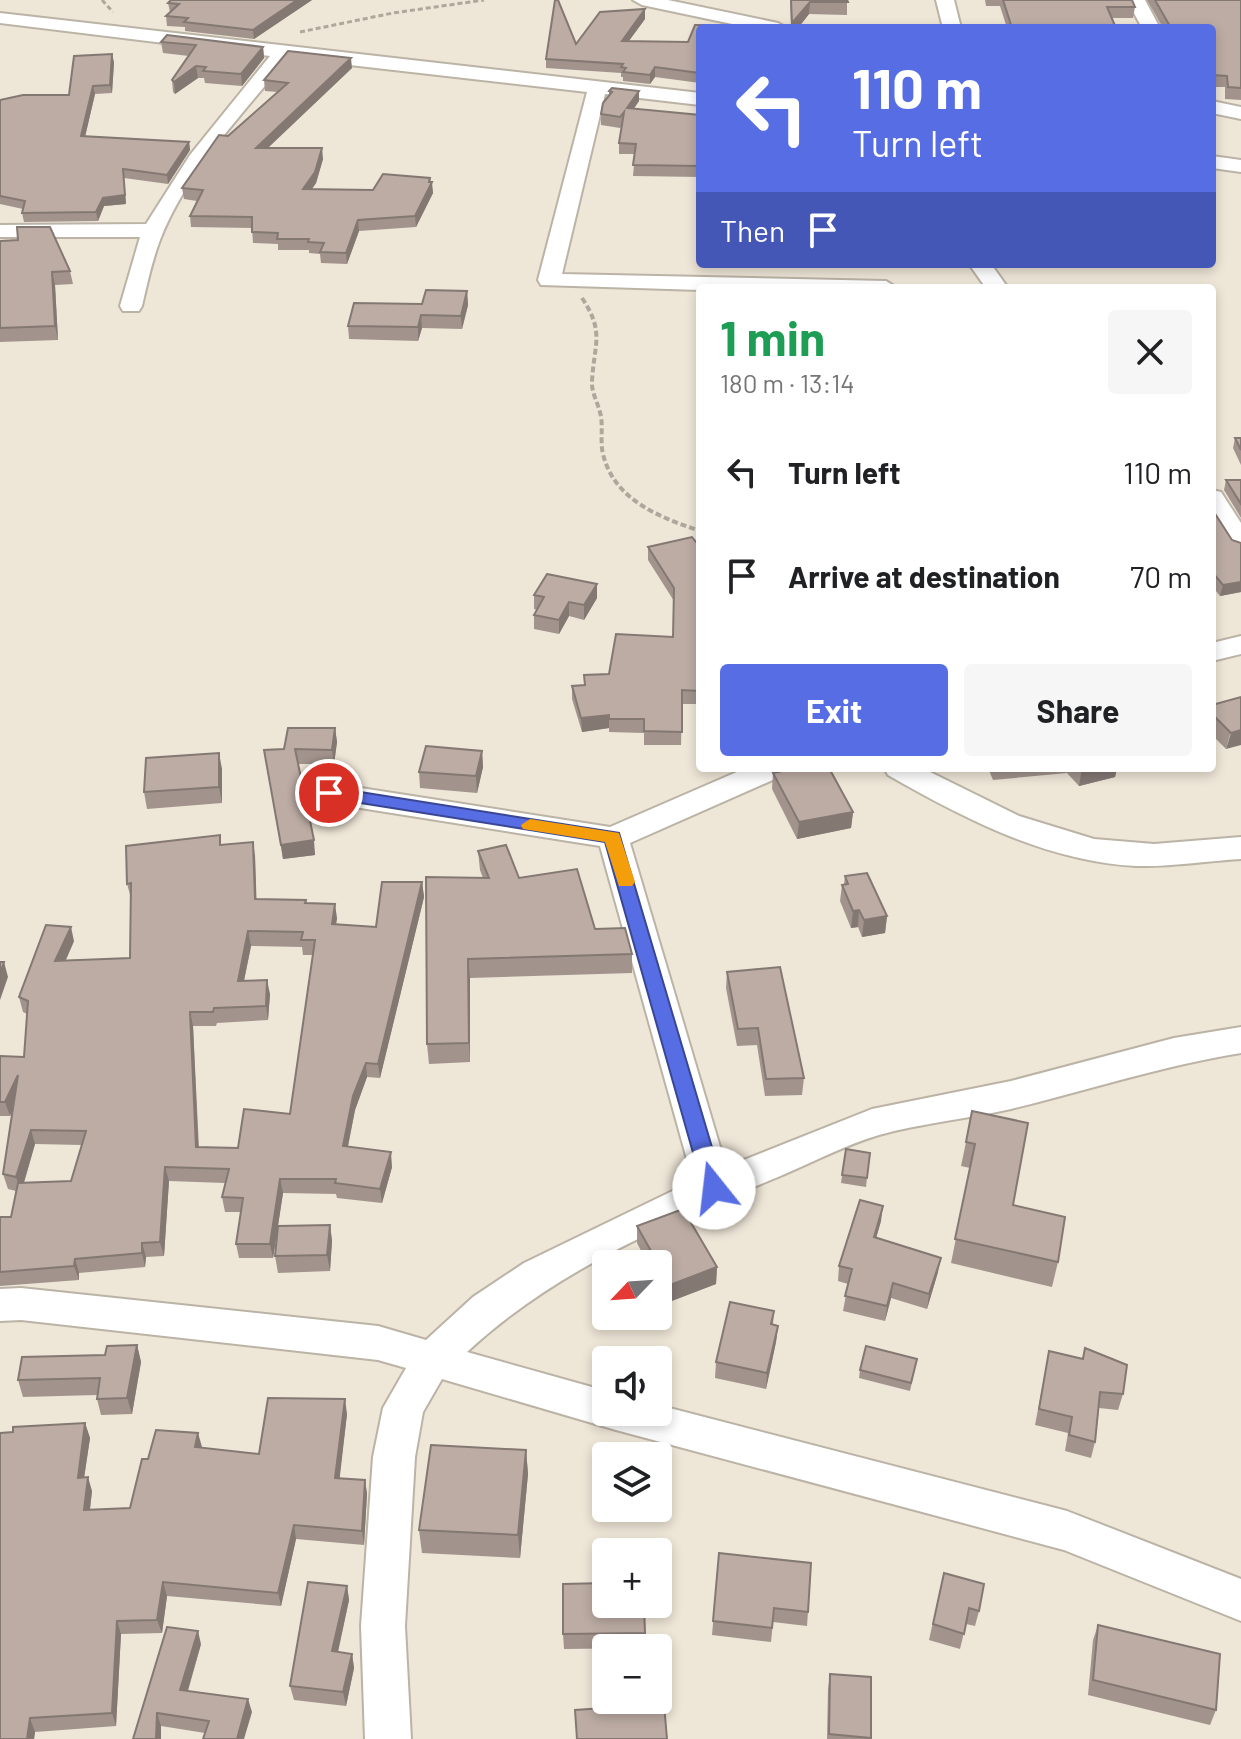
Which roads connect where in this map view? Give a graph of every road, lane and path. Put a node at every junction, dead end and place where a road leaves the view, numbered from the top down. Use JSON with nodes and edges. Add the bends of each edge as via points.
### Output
{"nodes":[{"id":1,"x":484,"y":0,"type":"edge"},
{"id":2,"x":642,"y":0,"type":"edge"},
{"id":3,"x":945,"y":0,"type":"edge"},
{"id":4,"x":1136,"y":0,"type":"edge"},
{"id":5,"x":0,"y":18,"type":"edge"},
{"id":6,"x":22,"y":21,"type":"junction"},
{"id":7,"x":782,"y":23,"type":"edge"},
{"id":8,"x":951,"y":24,"type":"edge"},
{"id":9,"x":1149,"y":24,"type":"edge"},
{"id":10,"x":0,"y":26,"type":"edge"},
{"id":11,"x":288,"y":42,"type":"junction"},
{"id":12,"x":598,"y":85,"type":"junction"},
{"id":13,"x":696,"y":98,"type":"edge"},
{"id":14,"x":1216,"y":108,"type":"edge"},
{"id":15,"x":1241,"y":113,"type":"edge"},
{"id":16,"x":1216,"y":163,"type":"edge"},
{"id":17,"x":1241,"y":166,"type":"edge"},
{"id":18,"x":153,"y":230,"type":"junction"},
{"id":19,"x":0,"y":231,"type":"edge"},
{"id":20,"x":549,"y":280,"type":"junction"},
{"id":21,"x":718,"y":284,"type":"edge"},
{"id":22,"x":131,"y":306,"type":"dead end"},
{"id":23,"x":1216,"y":504,"type":"edge"},
{"id":24,"x":696,"y":530,"type":"edge"},
{"id":25,"x":1241,"y":543,"type":"edge"},
{"id":26,"x":1241,"y":645,"type":"edge"},
{"id":27,"x":1216,"y":651,"type":"edge"},
{"id":28,"x":764,"y":772,"type":"edge"},
{"id":29,"x":906,"y":772,"type":"edge"},
{"id":30,"x":329,"y":793,"type":"dead end"},
{"id":31,"x":613,"y":838,"type":"junction"},
{"id":32,"x":1241,"y":848,"type":"edge"},
{"id":33,"x":1241,"y":1040,"type":"edge"},
{"id":34,"x":714,"y":1188,"type":"junction"},
{"id":35,"x":0,"y":1305,"type":"edge"},
{"id":36,"x":434,"y":1357,"type":"junction"},
{"id":37,"x":592,"y":1405,"type":"edge"},
{"id":38,"x":669,"y":1426,"type":"edge"},
{"id":39,"x":1241,"y":1600,"type":"edge"},
{"id":40,"x":388,"y":1739,"type":"edge"}],
"edges":[{"from":1,"to":11,"type":"path","via":[[393,13]]},
{"from":2,"to":7,"type":"street"},
{"from":3,"to":8,"type":"street"},
{"from":4,"to":9,"type":"street"},
{"from":5,"to":6,"type":"street"},
{"from":6,"to":10,"type":"street"},
{"from":6,"to":11,"type":"street"},
{"from":11,"to":12,"type":"street"},
{"from":11,"to":18,"type":"street","via":[[185,176]]},
{"from":12,"to":13,"type":"street"},
{"from":12,"to":20,"type":"street"},
{"from":14,"to":15,"type":"street"},
{"from":16,"to":17,"type":"street"},
{"from":18,"to":19,"type":"street"},
{"from":18,"to":22,"type":"street"},
{"from":20,"to":21,"type":"street"},
{"from":20,"to":24,"type":"path","via":[[583,299],[595,318],[599,354],[592,387],[608,470],[633,502]]},
{"from":23,"to":25,"type":"street"},
{"from":26,"to":27,"type":"street"},
{"from":28,"to":31,"type":"street"},
{"from":29,"to":32,"type":"street","via":[[1004,824],[1075,847],[1129,855]]},
{"from":30,"to":31,"type":"street"},
{"from":31,"to":34,"type":"street"},
{"from":33,"to":34,"type":"street","via":[[872,1123]]},
{"from":34,"to":36,"type":"street","via":[[538,1274],[487,1309]]},
{"from":35,"to":36,"type":"street","via":[[364,1341]]},
{"from":36,"to":37,"type":"street"},
{"from":36,"to":40,"type":"street","via":[[403,1408],[394,1457],[383,1626]]},
{"from":38,"to":39,"type":"street","via":[[1067,1531]]}]}
